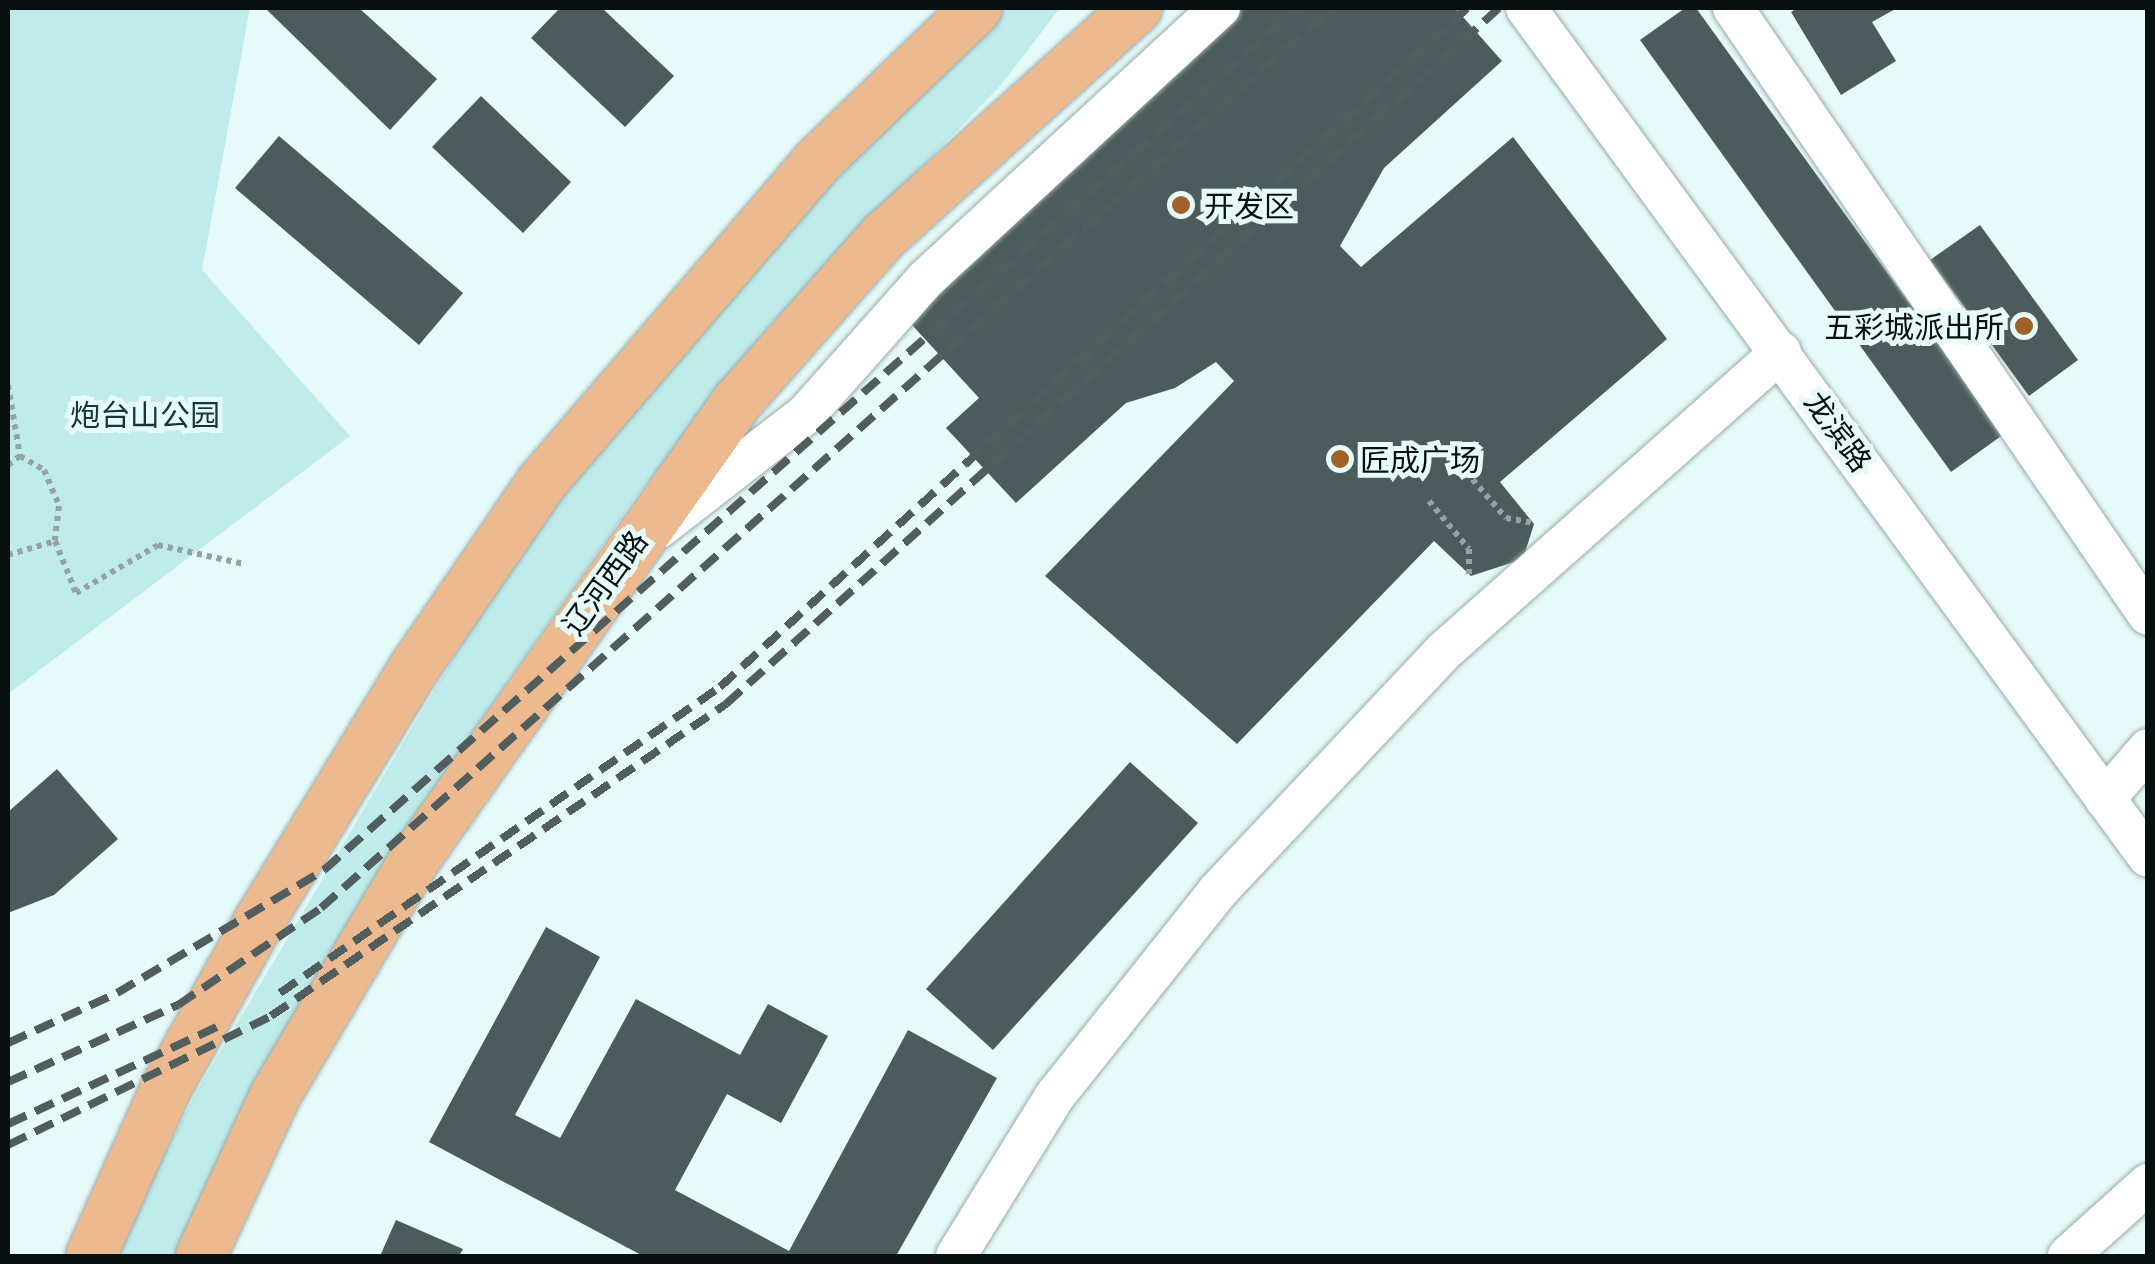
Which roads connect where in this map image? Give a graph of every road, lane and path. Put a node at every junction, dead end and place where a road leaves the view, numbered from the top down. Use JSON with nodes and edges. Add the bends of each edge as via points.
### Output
{"nodes":[{"id":1,"x":976,"y":8,"type":"edge"},
{"id":2,"x":1137,"y":8,"type":"edge"},
{"id":3,"x":1220,"y":8,"type":"edge"},
{"id":4,"x":1526,"y":8,"type":"edge"},
{"id":5,"x":1733,"y":8,"type":"edge"},
{"id":6,"x":1781,"y":352,"type":"junction"},
{"id":7,"x":8,"y":385,"type":"edge"},
{"id":8,"x":20,"y":456,"type":"junction"},
{"id":9,"x":8,"y":465,"type":"edge"},
{"id":10,"x":1466,"y":472,"type":"dead end"},
{"id":11,"x":1429,"y":501,"type":"dead end"},
{"id":12,"x":1534,"y":524,"type":"dead end"},
{"id":13,"x":55,"y":540,"type":"junction"},
{"id":14,"x":8,"y":554,"type":"edge"},
{"id":15,"x":620,"y":558,"type":"junction"},
{"id":16,"x":244,"y":564,"type":"dead end"},
{"id":17,"x":1471,"y":576,"type":"dead end"},
{"id":18,"x":2148,"y":616,"type":"edge"},
{"id":19,"x":2148,"y":749,"type":"edge"},
{"id":20,"x":2105,"y":799,"type":"junction"},
{"id":21,"x":2148,"y":858,"type":"edge"},
{"id":22,"x":2148,"y":1184,"type":"edge"},
{"id":23,"x":91,"y":1256,"type":"edge"},
{"id":24,"x":201,"y":1256,"type":"edge"},
{"id":25,"x":956,"y":1256,"type":"edge"},
{"id":26,"x":2068,"y":1256,"type":"edge"}],
"edges":[{"from":1,"to":23,"type":"main road","via":[[816,162],[542,482],[417,664],[258,923],[159,1102]]},
{"from":2,"to":15,"type":"main road","name":"辽河西路","via":[[885,235],[737,402]]},
{"from":3,"to":15,"type":"street","via":[[926,278],[806,414]]},
{"from":4,"to":6,"type":"street","name":"龙滨路"},
{"from":5,"to":18,"type":"street"},
{"from":6,"to":20,"type":"street","name":"龙滨路"},
{"from":6,"to":25,"type":"street","via":[[1443,652],[1217,892],[1055,1096]]},
{"from":7,"to":8,"type":"path"},
{"from":8,"to":9,"type":"path"},
{"from":8,"to":13,"type":"path","via":[[44,470],[59,506]]},
{"from":10,"to":12,"type":"path","via":[[1506,518]]},
{"from":11,"to":17,"type":"path","via":[[1469,548]]},
{"from":13,"to":14,"type":"path"},
{"from":13,"to":16,"type":"path","via":[[76,593],[158,544]]},
{"from":15,"to":24,"type":"main road","name":"辽河西路","via":[[346,974],[276,1094]]},
{"from":19,"to":20,"type":"street"},
{"from":20,"to":21,"type":"street","name":"龙滨路"},
{"from":22,"to":26,"type":"street"}]}
